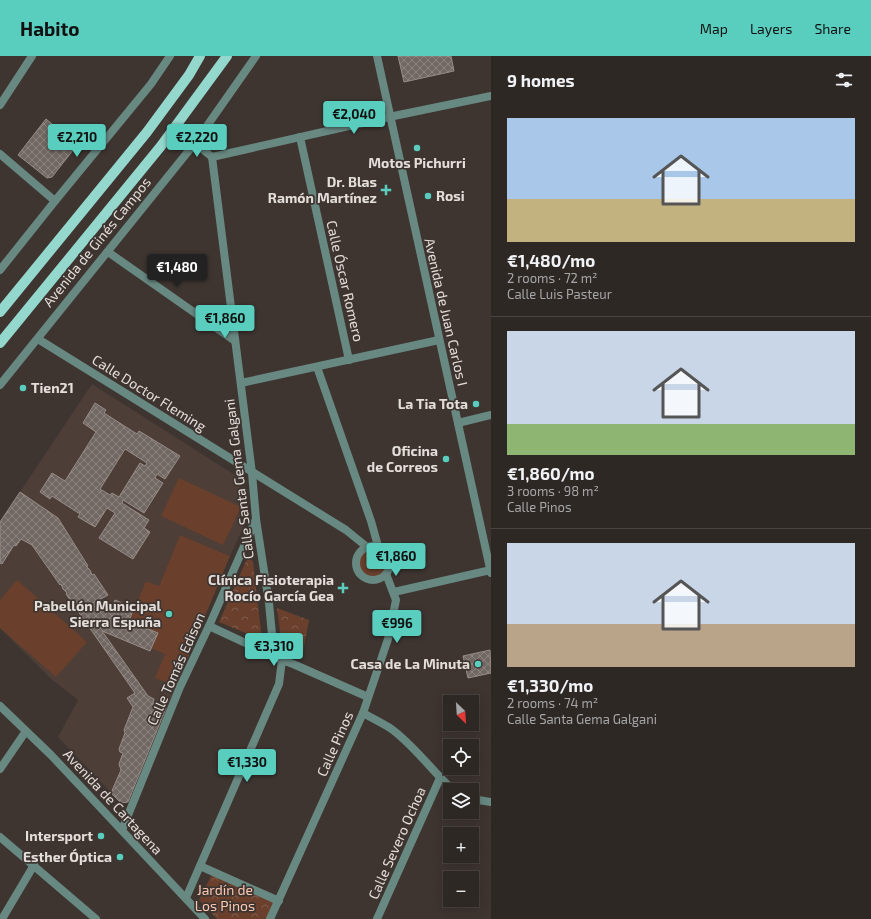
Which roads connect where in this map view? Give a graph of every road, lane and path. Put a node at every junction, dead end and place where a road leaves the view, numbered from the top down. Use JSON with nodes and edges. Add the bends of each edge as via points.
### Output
{"nodes":[{"id":1,"x":32,"y":56,"type":"edge"},
{"id":2,"x":170,"y":56,"type":"edge"},
{"id":3,"x":200,"y":56,"type":"edge"},
{"id":4,"x":227,"y":56,"type":"edge"},
{"id":5,"x":256,"y":56,"type":"edge"},
{"id":6,"x":377,"y":56,"type":"edge"},
{"id":7,"x":491,"y":96,"type":"edge"},
{"id":8,"x":0,"y":105,"type":"edge"},
{"id":9,"x":389,"y":116,"type":"junction"},
{"id":10,"x":300,"y":137,"type":"junction"},
{"id":11,"x":195,"y":143,"type":"junction"},
{"id":12,"x":0,"y":154,"type":"edge"},
{"id":13,"x":212,"y":157,"type":"junction"},
{"id":14,"x":54,"y":201,"type":"junction"},
{"id":15,"x":108,"y":252,"type":"junction"},
{"id":16,"x":0,"y":270,"type":"edge"},
{"id":17,"x":0,"y":312,"type":"edge"},
{"id":18,"x":38,"y":339,"type":"junction"},
{"id":19,"x":439,"y":340,"type":"junction"},
{"id":20,"x":235,"y":341,"type":"junction"},
{"id":21,"x":0,"y":343,"type":"edge"},
{"id":22,"x":349,"y":360,"type":"junction"},
{"id":23,"x":317,"y":367,"type":"junction"},
{"id":24,"x":241,"y":383,"type":"junction"},
{"id":25,"x":0,"y":385,"type":"edge"},
{"id":26,"x":491,"y":415,"type":"edge"},
{"id":27,"x":458,"y":423,"type":"junction"},
{"id":28,"x":252,"y":473,"type":"junction"},
{"id":29,"x":256,"y":519,"type":"junction"},
{"id":30,"x":378,"y":546,"type":"junction"},
{"id":31,"x":366,"y":547,"type":"junction"},
{"id":32,"x":491,"y":571,"type":"edge"},
{"id":33,"x":386,"y":574,"type":"junction"},
{"id":34,"x":394,"y":592,"type":"junction"},
{"id":35,"x":209,"y":626,"type":"junction"},
{"id":36,"x":282,"y":660,"type":"junction"},
{"id":37,"x":368,"y":697,"type":"junction"},
{"id":38,"x":0,"y":706,"type":"edge"},
{"id":39,"x":363,"y":713,"type":"junction"},
{"id":40,"x":26,"y":731,"type":"junction"},
{"id":41,"x":0,"y":769,"type":"edge"},
{"id":42,"x":440,"y":778,"type":"junction"},
{"id":43,"x":445,"y":783,"type":"edge"},
{"id":44,"x":479,"y":800,"type":"edge"},
{"id":45,"x":491,"y":802,"type":"edge"},
{"id":46,"x":122,"y":830,"type":"junction"},
{"id":47,"x":0,"y":837,"type":"edge"},
{"id":48,"x":34,"y":865,"type":"junction"},
{"id":49,"x":200,"y":866,"type":"junction"},
{"id":50,"x":186,"y":898,"type":"junction"},
{"id":51,"x":279,"y":901,"type":"junction"},
{"id":52,"x":2,"y":919,"type":"edge"},
{"id":53,"x":96,"y":919,"type":"edge"},
{"id":54,"x":205,"y":919,"type":"edge"},
{"id":55,"x":270,"y":919,"type":"edge"},
{"id":56,"x":377,"y":919,"type":"edge"}],
"edges":[{"from":1,"to":8,"type":"street"},
{"from":2,"to":14,"type":"street","via":[[151,84]]},
{"from":3,"to":17,"type":"main road","via":[[147,132]]},
{"from":4,"to":21,"type":"main road","name":"Avenida de Ginés Campos","via":[[173,131]]},
{"from":5,"to":11,"type":"street","name":"Avenida de Ginés Campos"},
{"from":6,"to":9,"type":"street","name":"Avenida de Juan Carlos I"},
{"from":7,"to":9,"type":"street"},
{"from":9,"to":10,"type":"street"},
{"from":9,"to":19,"type":"street","name":"Avenida de Juan Carlos I"},
{"from":10,"to":13,"type":"street"},
{"from":10,"to":22,"type":"street","name":"Calle Óscar Romero"},
{"from":11,"to":13,"type":"street"},
{"from":11,"to":15,"type":"street","name":"Avenida de Ginés Campos"},
{"from":12,"to":14,"type":"street"},
{"from":13,"to":20,"type":"street","name":"Calle Santa Gema Galgani"},
{"from":14,"to":16,"type":"street"},
{"from":15,"to":18,"type":"street","name":"Avenida de Ginés Campos"},
{"from":15,"to":20,"type":"street"},
{"from":18,"to":25,"type":"street","name":"Avenida de Ginés Campos"},
{"from":18,"to":28,"type":"street","name":"Calle Doctor Fleming"},
{"from":19,"to":22,"type":"street"},
{"from":19,"to":27,"type":"street","name":"Avenida de Juan Carlos I"},
{"from":20,"to":24,"type":"street","name":"Calle Santa Gema Galgani"},
{"from":22,"to":23,"type":"street"},
{"from":23,"to":24,"type":"street"},
{"from":23,"to":30,"type":"street"},
{"from":24,"to":28,"type":"street","name":"Calle Santa Gema Galgani"},
{"from":26,"to":27,"type":"street"},
{"from":27,"to":32,"type":"street","name":"Avenida de Juan Carlos I"},
{"from":28,"to":29,"type":"street","name":"Calle Santa Gema Galgani"},
{"from":28,"to":31,"type":"street","name":"Calle Doctor Fleming","via":[[346,530]]},
{"from":29,"to":35,"type":"street","name":"Calle Tomás Edison"},
{"from":29,"to":36,"type":"street","name":"Calle Santa Gema Galgani","via":[[273,644]]},
{"from":30,"to":31,"type":"street"},
{"from":30,"to":33,"type":"street","via":[[389,558],[389,569]]},
{"from":31,"to":33,"type":"street","via":[[356,559],[355,565],[360,575],[365,579],[377,580]]},
{"from":32,"to":34,"type":"street"},
{"from":33,"to":34,"type":"street","name":"Calle Pinos"},
{"from":34,"to":37,"type":"street","name":"Calle Pinos","via":[[396,600],[392,625]]},
{"from":35,"to":36,"type":"street"},
{"from":35,"to":46,"type":"street","name":"Calle Tomás Edison","via":[[180,687]]},
{"from":36,"to":37,"type":"street"},
{"from":36,"to":49,"type":"street","via":[[279,684]]},
{"from":37,"to":39,"type":"street","name":"Calle Pinos"},
{"from":38,"to":40,"type":"street","name":"Avenida de Cartagena"},
{"from":39,"to":42,"type":"street","via":[[391,729]]},
{"from":39,"to":51,"type":"street","name":"Calle Pinos"},
{"from":40,"to":41,"type":"street"},
{"from":40,"to":46,"type":"street","name":"Avenida de Cartagena"},
{"from":42,"to":43,"type":"street"},
{"from":42,"to":56,"type":"street","name":"Calle Severo Ochoa"},
{"from":44,"to":45,"type":"street"},
{"from":46,"to":50,"type":"street","name":"Avenida de Cartagena"},
{"from":47,"to":48,"type":"street"},
{"from":48,"to":52,"type":"street"},
{"from":48,"to":53,"type":"street"},
{"from":49,"to":50,"type":"street"},
{"from":49,"to":51,"type":"street"},
{"from":50,"to":54,"type":"street","name":"Avenida de Cartagena"},
{"from":51,"to":55,"type":"street","name":"Calle Pinos"}]}
